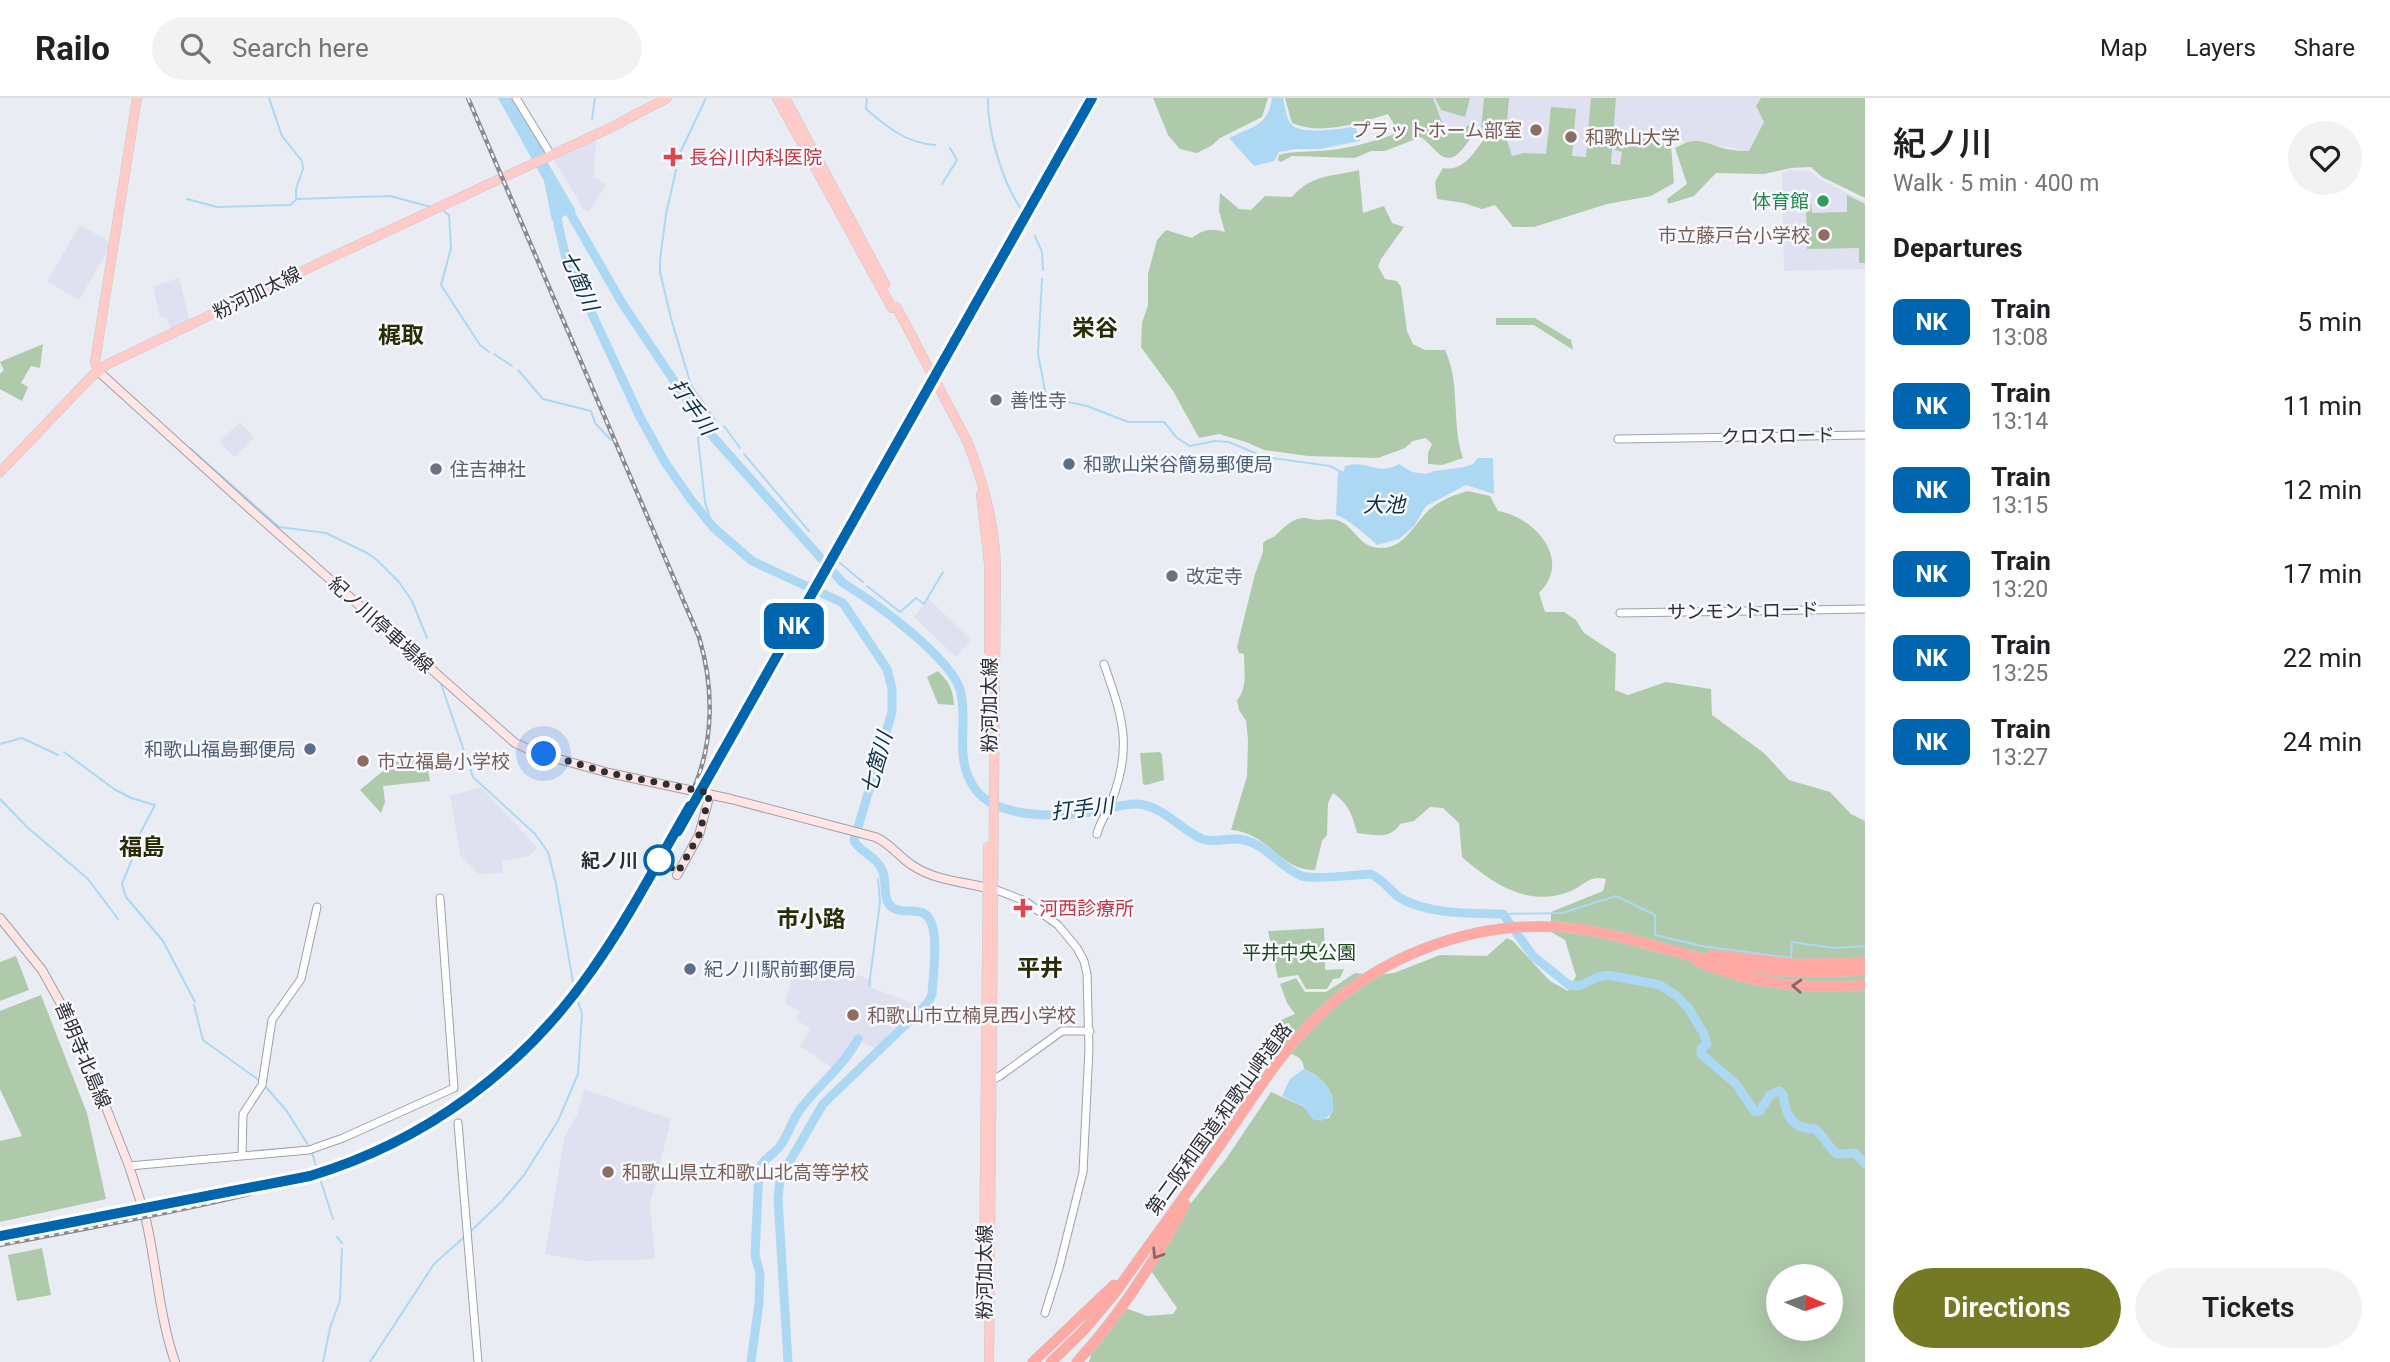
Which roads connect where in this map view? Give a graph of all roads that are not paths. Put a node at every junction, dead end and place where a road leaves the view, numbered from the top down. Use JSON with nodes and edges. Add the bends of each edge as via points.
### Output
{"nodes":[{"id":1,"x":137,"y":98,"type":"edge"},
{"id":2,"x":516,"y":98,"type":"edge"},
{"id":3,"x":667,"y":98,"type":"edge"},
{"id":4,"x":777,"y":98,"type":"edge"},
{"id":5,"x":785,"y":98,"type":"edge"},
{"id":6,"x":550,"y":155,"type":"junction"},
{"id":7,"x":894,"y":307,"type":"junction"},
{"id":8,"x":98,"y":371,"type":"junction"},
{"id":9,"x":1865,"y":435,"type":"edge"},
{"id":10,"x":1618,"y":439,"type":"dead end"},
{"id":11,"x":0,"y":472,"type":"edge"},
{"id":12,"x":1865,"y":609,"type":"edge"},
{"id":13,"x":1620,"y":614,"type":"dead end"},
{"id":14,"x":1104,"y":664,"type":"dead end"},
{"id":15,"x":710,"y":793,"type":"junction"},
{"id":16,"x":1097,"y":834,"type":"dead end"},
{"id":17,"x":677,"y":875,"type":"dead end"},
{"id":18,"x":990,"y":888,"type":"junction"},
{"id":19,"x":440,"y":898,"type":"dead end"},
{"id":20,"x":317,"y":907,"type":"dead end"},
{"id":21,"x":0,"y":918,"type":"edge"},
{"id":22,"x":1622,"y":938,"type":"junction"},
{"id":23,"x":1655,"y":947,"type":"junction"},
{"id":24,"x":1865,"y":963,"type":"edge"},
{"id":25,"x":1865,"y":970,"type":"edge"},
{"id":26,"x":1865,"y":985,"type":"edge"},
{"id":27,"x":1090,"y":1031,"type":"junction"},
{"id":28,"x":989,"y":1081,"type":"junction"},
{"id":29,"x":458,"y":1123,"type":"dead end"},
{"id":30,"x":242,"y":1155,"type":"junction"},
{"id":31,"x":129,"y":1166,"type":"junction"},
{"id":32,"x":1202,"y":1172,"type":"junction"},
{"id":33,"x":142,"y":1206,"type":"dead end"},
{"id":34,"x":146,"y":1220,"type":"dead end"},
{"id":35,"x":1143,"y":1254,"type":"junction"},
{"id":36,"x":1045,"y":1313,"type":"dead end"},
{"id":37,"x":175,"y":1362,"type":"edge"},
{"id":38,"x":478,"y":1362,"type":"edge"},
{"id":39,"x":984,"y":1362,"type":"edge"},
{"id":40,"x":989,"y":1362,"type":"edge"},
{"id":41,"x":1032,"y":1362,"type":"edge"},
{"id":42,"x":1051,"y":1362,"type":"edge"},
{"id":43,"x":1077,"y":1362,"type":"edge"}],
"edges":[{"from":1,"to":8,"type":"main road","via":[[95,362]]},
{"from":2,"to":6,"type":"street"},
{"from":3,"to":6,"type":"main road","name":"粉河加太線"},
{"from":4,"to":7,"type":"main road","name":"粉河加太線"},
{"from":5,"to":7,"type":"main road","name":"粉河加太線"},
{"from":6,"to":8,"type":"main road","name":"粉河加太線"},
{"from":7,"to":18,"type":"main road","name":"粉河加太線","bridge":true,"via":[[965,442],[988,499],[996,545]]},
{"from":8,"to":11,"type":"main road","name":"粉河加太線"},
{"from":8,"to":15,"type":"main road","name":"紀ノ川停車場線","via":[[515,743],[609,773]]},
{"from":9,"to":10,"type":"street","name":"クロスロード"},
{"from":12,"to":13,"type":"street","name":"サンモントロード"},
{"from":14,"to":16,"type":"street","via":[[1121,710],[1124,751]]},
{"from":15,"to":17,"type":"main road","via":[[699,835]]},
{"from":15,"to":18,"type":"main road","name":"紀ノ川停車場線","via":[[881,839],[928,874]]},
{"from":18,"to":27,"type":"street","via":[[1025,901],[1071,938],[1087,974]]},
{"from":18,"to":28,"type":"main road","name":"粉河加太線"},
{"from":19,"to":30,"type":"street","via":[[454,1088],[311,1149]]},
{"from":20,"to":30,"type":"street","via":[[301,979],[271,1025],[262,1083],[243,1114]]},
{"from":21,"to":31,"type":"main road","name":"善明寺北島線","via":[[42,970],[76,1031]]},
{"from":22,"to":23,"type":"highway","name":"第二阪和国道;和歌山岬道路"},
{"from":22,"to":24,"type":"highway","via":[[1771,962]]},
{"from":22,"to":32,"type":"highway","name":"第二阪和国道;和歌山岬道路","via":[[1555,927],[1497,930],[1414,952],[1382,968],[1340,997],[1305,1030],[1276,1064]]},
{"from":23,"to":25,"type":"highway","name":"第二阪和国道;和歌山岬道路","via":[[1759,969],[1805,973]]},
{"from":26,"to":23,"type":"highway","one_way":true,"via":[[1768,984]]},
{"from":27,"to":28,"type":"street","via":[[1062,1031]]},
{"from":27,"to":36,"type":"street","via":[[1083,1172]]},
{"from":28,"to":39,"type":"main road","name":"粉河加太線"},
{"from":28,"to":40,"type":"main road","name":"粉河加太線"},
{"from":29,"to":38,"type":"street"},
{"from":30,"to":31,"type":"street"},
{"from":31,"to":33,"type":"main road","name":"善明寺北島線"},
{"from":32,"to":35,"type":"highway","name":"第二阪和国道;和歌山岬道路"},
{"from":32,"to":43,"type":"highway","one_way":true,"via":[[1137,1286],[1107,1330]]},
{"from":34,"to":37,"type":"main road"},
{"from":35,"to":41,"type":"highway"},
{"from":35,"to":42,"type":"highway","name":"第二阪和国道;和歌山岬道路","via":[[1098,1314]]}]}
